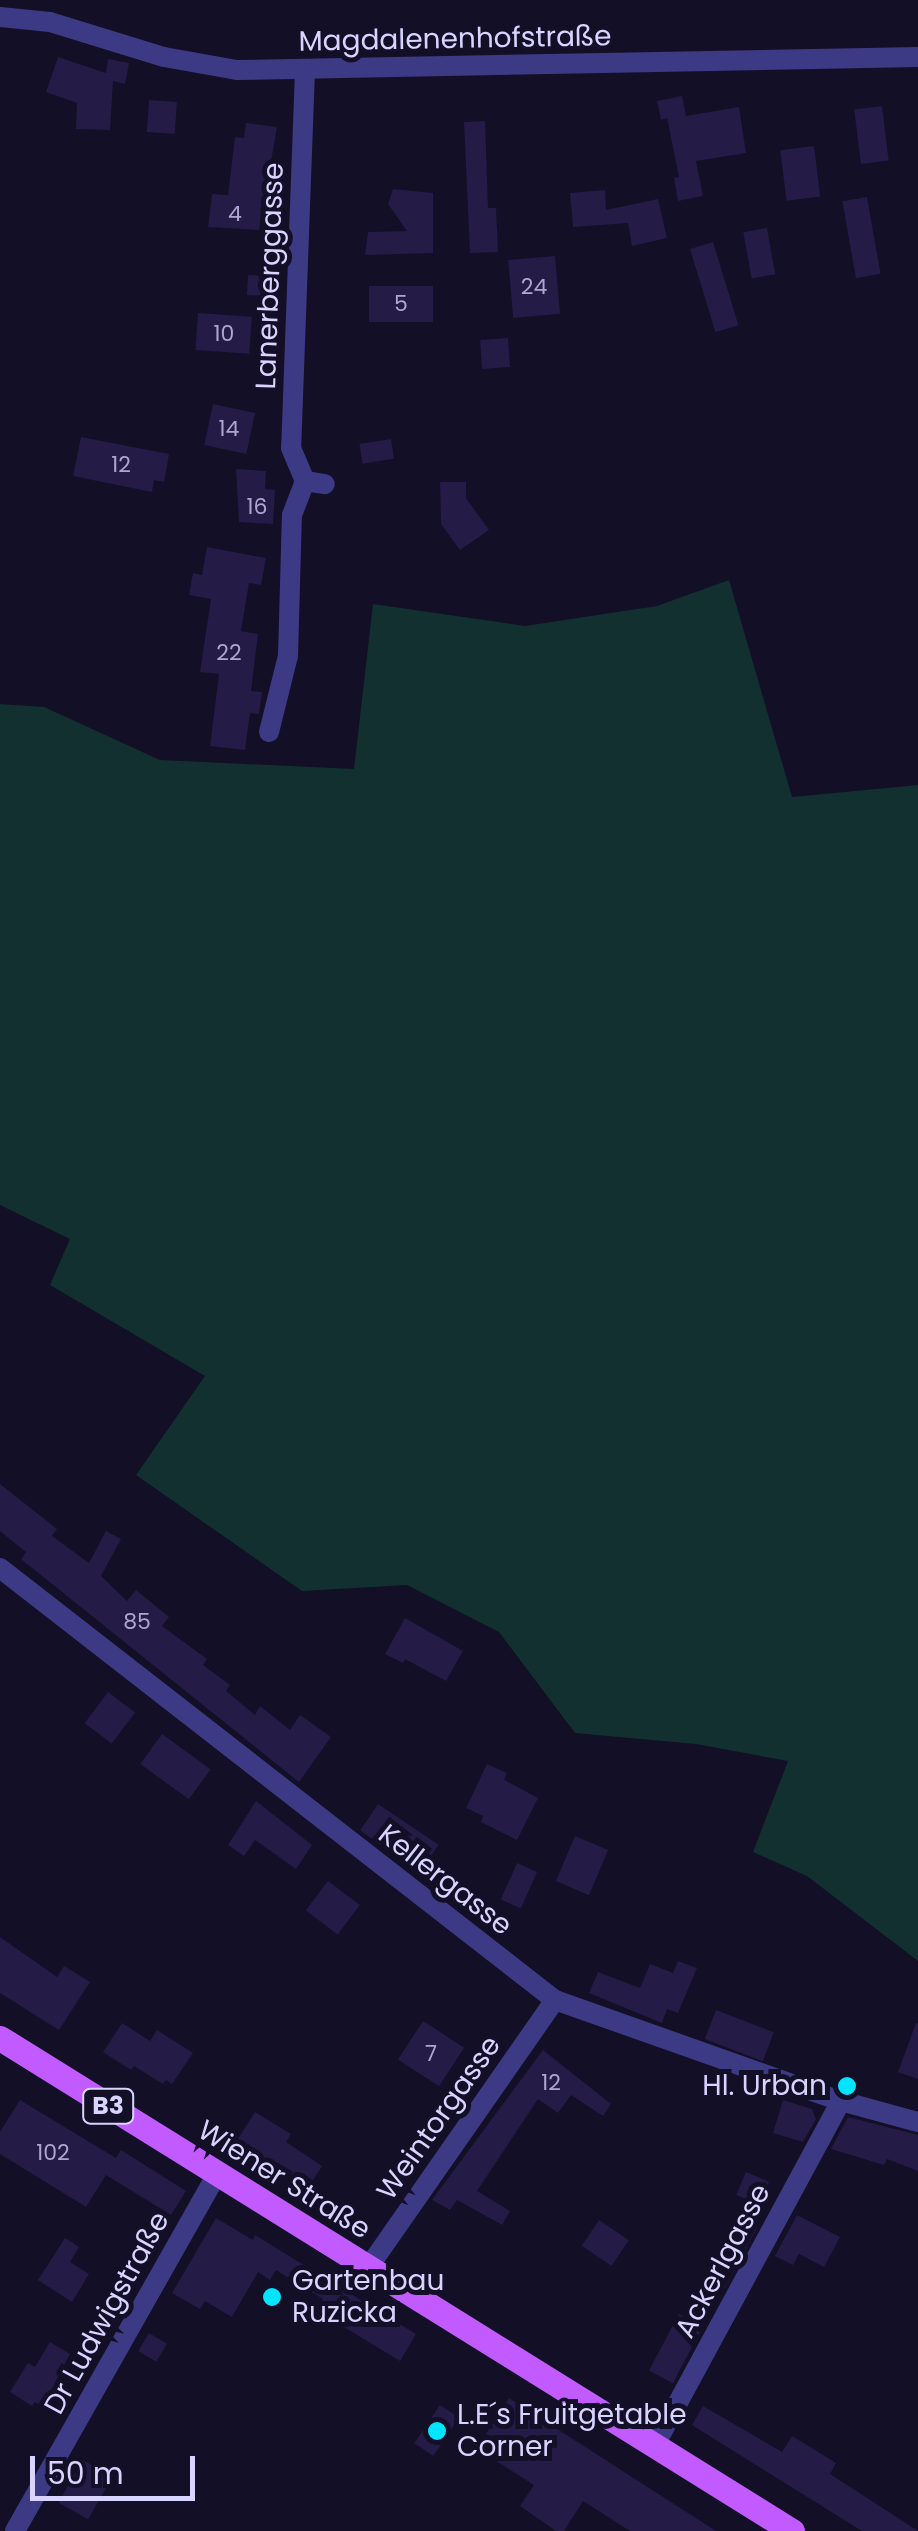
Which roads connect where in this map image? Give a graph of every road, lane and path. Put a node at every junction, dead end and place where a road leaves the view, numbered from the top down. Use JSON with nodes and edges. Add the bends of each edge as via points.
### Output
{"nodes":[{"id":1,"x":0,"y":16,"type":"edge"},
{"id":2,"x":918,"y":58,"type":"edge"},
{"id":3,"x":305,"y":70,"type":"junction"},
{"id":4,"x":269,"y":732,"type":"dead end"},
{"id":5,"x":0,"y":1568,"type":"edge"},
{"id":6,"x":555,"y":2000,"type":"junction"},
{"id":7,"x":0,"y":2038,"type":"edge"},
{"id":8,"x":841,"y":2101,"type":"junction"},
{"id":9,"x":918,"y":2122,"type":"edge"},
{"id":10,"x":217,"y":2174,"type":"junction"},
{"id":11,"x":368,"y":2268,"type":"junction"},
{"id":12,"x":654,"y":2446,"type":"junction"},
{"id":13,"x":15,"y":2531,"type":"edge"},
{"id":14,"x":792,"y":2531,"type":"edge"}],
"edges":[{"from":1,"to":3,"type":"street","name":"Magdalenenhofstraße","via":[[50,22],[204,66]]},
{"from":2,"to":3,"type":"street","name":"Magdalenenhofstraße"},
{"from":3,"to":4,"type":"street","name":"Lanerberggasse","via":[[291,448],[315,483],[292,515],[288,656]]},
{"from":5,"to":6,"type":"street","name":"Kellergasse"},
{"from":6,"to":8,"type":"street","name":"Kellergasse"},
{"from":6,"to":11,"type":"street","name":"Weintorgasse"},
{"from":7,"to":10,"type":"main road","name":"Wiener Straße","number":"B3"},
{"from":8,"to":9,"type":"street","name":"Kellergasse"},
{"from":8,"to":12,"type":"street","name":"Ackerlgasse"},
{"from":10,"to":11,"type":"main road","name":"Wiener Straße","number":"B3"},
{"from":10,"to":13,"type":"street","name":"Dr Ludwigstraße"},
{"from":11,"to":12,"type":"main road","name":"Wiener Straße","number":"B3"},
{"from":12,"to":14,"type":"main road","name":"Wiener Straße","number":"B3"}]}
